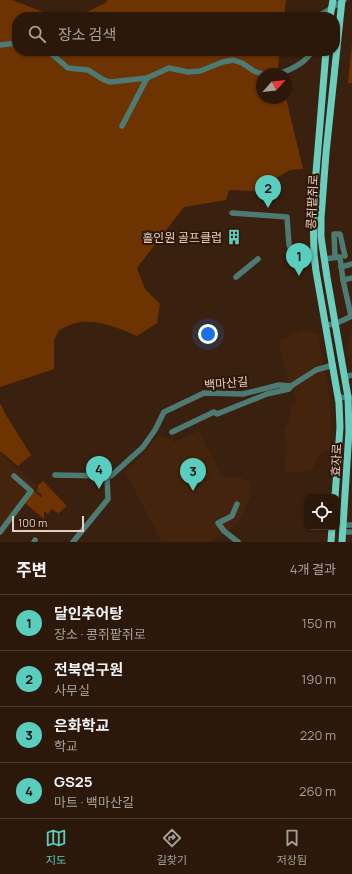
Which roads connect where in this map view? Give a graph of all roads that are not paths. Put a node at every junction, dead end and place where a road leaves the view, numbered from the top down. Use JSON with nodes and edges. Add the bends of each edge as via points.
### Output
{"nodes":[{"id":1,"x":342,"y":0,"type":"edge"},
{"id":2,"x":332,"y":3,"type":"edge"},
{"id":3,"x":324,"y":12,"type":"edge"},
{"id":4,"x":340,"y":19,"type":"edge"},
{"id":5,"x":12,"y":44,"type":"edge"},
{"id":6,"x":0,"y":45,"type":"edge"},
{"id":7,"x":54,"y":56,"type":"edge"},
{"id":8,"x":308,"y":56,"type":"edge"},
{"id":9,"x":326,"y":56,"type":"edge"},
{"id":10,"x":336,"y":56,"type":"edge"},
{"id":11,"x":292,"y":68,"type":"edge"},
{"id":12,"x":256,"y":72,"type":"edge"},
{"id":13,"x":147,"y":78,"type":"junction"},
{"id":14,"x":122,"y":126,"type":"dead end"},
{"id":15,"x":232,"y":213,"type":"dead end"},
{"id":16,"x":314,"y":255,"type":"junction"},
{"id":17,"x":352,"y":255,"type":"edge"},
{"id":18,"x":340,"y":257,"type":"junction"},
{"id":19,"x":258,"y":259,"type":"dead end"},
{"id":20,"x":324,"y":259,"type":"junction"},
{"id":21,"x":352,"y":264,"type":"edge"},
{"id":22,"x":341,"y":267,"type":"junction"},
{"id":23,"x":236,"y":277,"type":"dead end"},
{"id":24,"x":352,"y":278,"type":"edge"},
{"id":25,"x":343,"y":280,"type":"junction"},
{"id":26,"x":352,"y":316,"type":"edge"},
{"id":27,"x":335,"y":324,"type":"junction"},
{"id":28,"x":326,"y":325,"type":"junction"},
{"id":29,"x":331,"y":355,"type":"junction"},
{"id":30,"x":333,"y":364,"type":"junction"},
{"id":31,"x":349,"y":376,"type":"edge"},
{"id":32,"x":291,"y":386,"type":"junction"},
{"id":33,"x":346,"y":400,"type":"edge"},
{"id":34,"x":350,"y":430,"type":"edge"},
{"id":35,"x":172,"y":432,"type":"dead end"},
{"id":36,"x":55,"y":475,"type":"dead end"},
{"id":37,"x":14,"y":476,"type":"dead end"},
{"id":38,"x":107,"y":476,"type":"junction"},
{"id":39,"x":349,"y":482,"type":"edge"},
{"id":40,"x":334,"y":494,"type":"edge"},
{"id":41,"x":237,"y":504,"type":"dead end"},
{"id":42,"x":352,"y":525,"type":"edge"},
{"id":43,"x":343,"y":529,"type":"junction"},
{"id":44,"x":332,"y":530,"type":"edge"},
{"id":45,"x":0,"y":532,"type":"edge"},
{"id":46,"x":352,"y":532,"type":"edge"},
{"id":47,"x":73,"y":542,"type":"edge"},
{"id":48,"x":238,"y":542,"type":"edge"},
{"id":49,"x":331,"y":542,"type":"edge"},
{"id":50,"x":342,"y":542,"type":"edge"}],
"edges":[{"from":1,"to":2,"type":"street"},
{"from":1,"to":4,"type":"main road","name":"콩쥐팥쥐로"},
{"from":2,"to":3,"type":"street"},
{"from":5,"to":6,"type":"street"},
{"from":7,"to":13,"type":"street","via":[[68,68],[88,70],[110,82]]},
{"from":8,"to":11,"type":"street"},
{"from":9,"to":16,"type":"main road","name":"콩쥐팥쥐로","via":[[313,209]]},
{"from":10,"to":20,"type":"main road","name":"콩쥐팥쥐로","via":[[321,218]]},
{"from":12,"to":13,"type":"street","via":[[233,60],[200,71],[188,72],[169,68]]},
{"from":13,"to":14,"type":"street"},
{"from":15,"to":16,"type":"street","via":[[287,217],[290,248],[298,255]]},
{"from":16,"to":28,"type":"main road","name":"콩쥐팥쥐로"},
{"from":17,"to":18,"type":"street"},
{"from":18,"to":20,"type":"street"},
{"from":18,"to":22,"type":"street"},
{"from":19,"to":23,"type":"street"},
{"from":20,"to":27,"type":"main road","name":"콩쥐팥쥐로"},
{"from":21,"to":22,"type":"street"},
{"from":22,"to":25,"type":"street"},
{"from":24,"to":25,"type":"street"},
{"from":25,"to":26,"type":"street"},
{"from":26,"to":27,"type":"street"},
{"from":27,"to":28,"type":"street"},
{"from":27,"to":31,"type":"main road","name":"콩쥐팥쥐로"},
{"from":28,"to":29,"type":"main road","name":"콩쥐팥쥐로"},
{"from":29,"to":30,"type":"main road","name":"콩쥐팥쥐로"},
{"from":29,"to":33,"type":"main road","via":[[337,360]]},
{"from":30,"to":32,"type":"street","name":"백마산길","via":[[316,370]]},
{"from":30,"to":33,"type":"main road","name":"콩쥐팥쥐로"},
{"from":31,"to":33,"type":"main road","name":"콩쥐팥쥐로"},
{"from":32,"to":35,"type":"street","via":[[289,389],[267,394],[217,414],[214,412]]},
{"from":32,"to":38,"type":"street","name":"백마산길","via":[[279,385],[243,394],[204,393],[164,412],[144,448],[111,476]]},
{"from":33,"to":34,"type":"main road","name":"효자로"},
{"from":33,"to":40,"type":"main road","name":"효자로","via":[[340,427]]},
{"from":34,"to":39,"type":"main road","name":"효자로"},
{"from":36,"to":38,"type":"street"},
{"from":37,"to":45,"type":"street","via":[[31,491]]},
{"from":38,"to":47,"type":"street","via":[[108,499]]},
{"from":39,"to":43,"type":"main road","name":"효자로"},
{"from":41,"to":48,"type":"street","via":[[232,516],[218,523],[224,532]]},
{"from":42,"to":43,"type":"street"},
{"from":43,"to":46,"type":"street"},
{"from":43,"to":50,"type":"main road","name":"효자로"},
{"from":44,"to":49,"type":"main road"}]}
